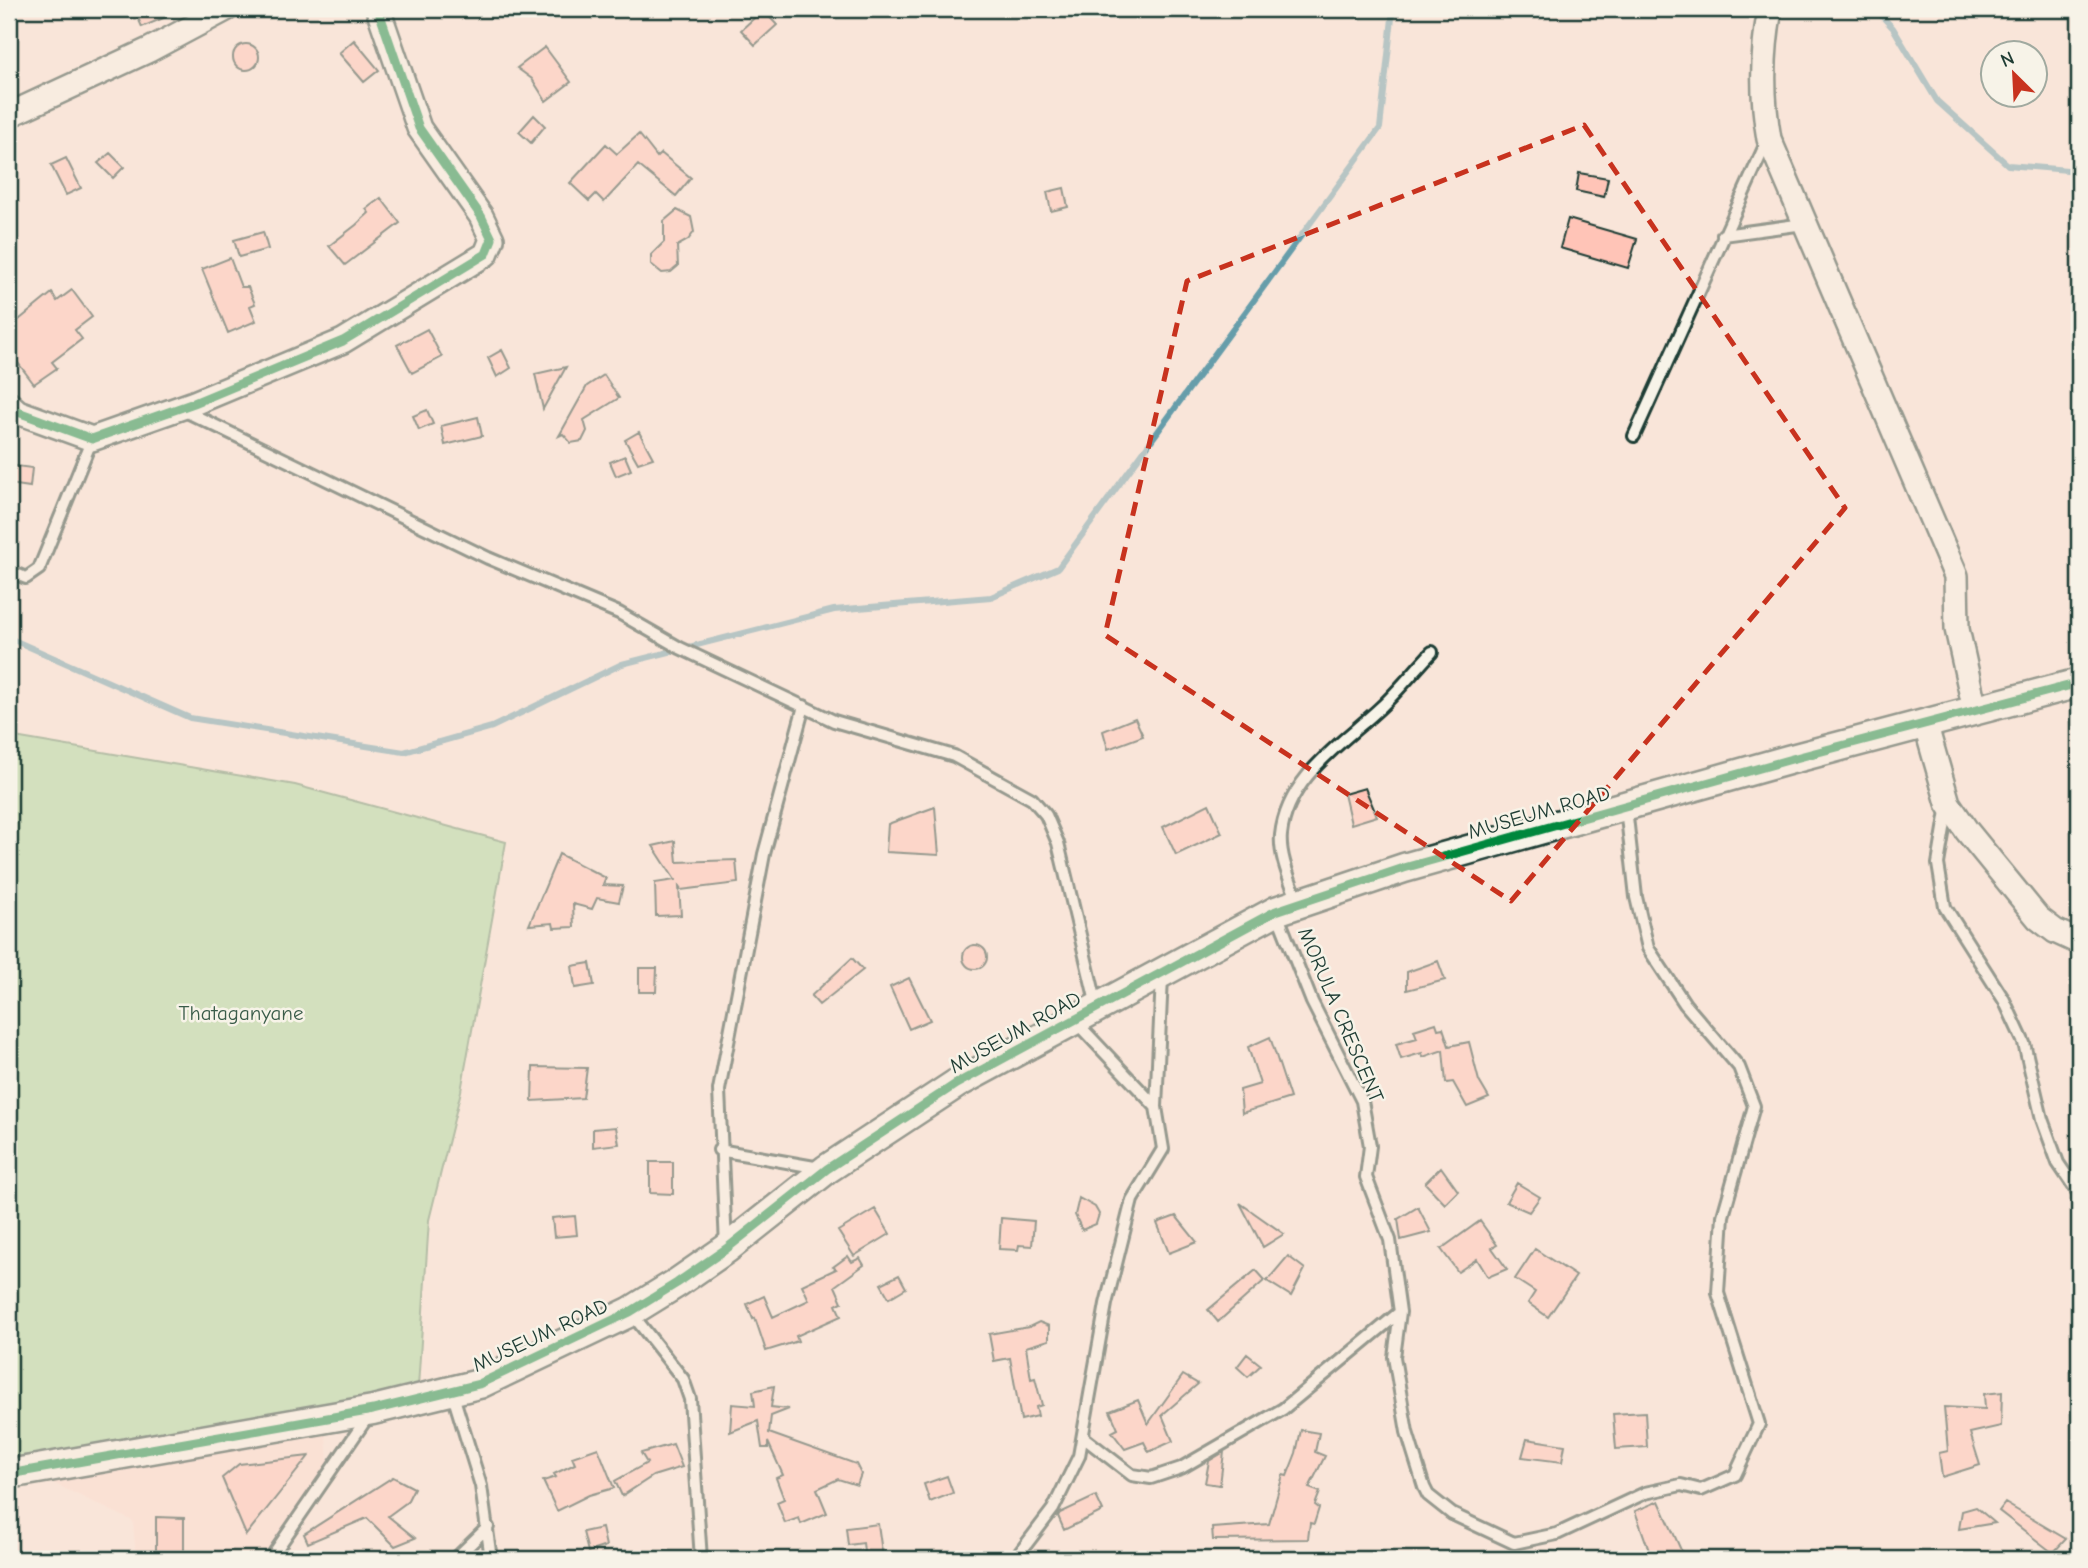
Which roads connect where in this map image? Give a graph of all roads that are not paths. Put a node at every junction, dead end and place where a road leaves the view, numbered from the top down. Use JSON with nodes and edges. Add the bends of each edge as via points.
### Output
{"nodes":[{"id":1,"x":226,"y":9,"type":"edge"},
{"id":2,"x":378,"y":9,"type":"edge"},
{"id":3,"x":1770,"y":9,"type":"edge"},
{"id":4,"x":9,"y":115,"type":"edge"},
{"id":5,"x":1769,"y":139,"type":"junction"},
{"id":6,"x":1804,"y":224,"type":"junction"},
{"id":7,"x":1723,"y":235,"type":"junction"},
{"id":8,"x":9,"y":404,"type":"edge"},
{"id":9,"x":179,"y":408,"type":"junction"},
{"id":10,"x":1634,"y":436,"type":"dead end"},
{"id":11,"x":92,"y":439,"type":"junction"},
{"id":12,"x":9,"y":571,"type":"edge"},
{"id":13,"x":1432,"y":652,"type":"dead end"},
{"id":14,"x":2079,"y":683,"type":"edge"},
{"id":15,"x":804,"y":706,"type":"junction"},
{"id":16,"x":1975,"y":710,"type":"junction"},
{"id":17,"x":1925,"y":723,"type":"junction"},
{"id":18,"x":1948,"y":803,"type":"junction"},
{"id":19,"x":1625,"y":806,"type":"junction"},
{"id":20,"x":1287,"y":907,"type":"junction"},
{"id":21,"x":2079,"y":942,"type":"edge"},
{"id":22,"x":1162,"y":971,"type":"junction"},
{"id":23,"x":1085,"y":1013,"type":"junction"},
{"id":24,"x":1156,"y":1107,"type":"junction"},
{"id":25,"x":719,"y":1150,"type":"junction"},
{"id":26,"x":827,"y":1169,"type":"junction"},
{"id":27,"x":2079,"y":1194,"type":"edge"},
{"id":28,"x":726,"y":1249,"type":"junction"},
{"id":29,"x":630,"y":1312,"type":"junction"},
{"id":30,"x":1400,"y":1312,"type":"junction"},
{"id":31,"x":452,"y":1392,"type":"junction"},
{"id":32,"x":373,"y":1410,"type":"junction"},
{"id":33,"x":1083,"y":1437,"type":"junction"},
{"id":34,"x":9,"y":1474,"type":"edge"},
{"id":35,"x":488,"y":1527,"type":"junction"},
{"id":36,"x":270,"y":1559,"type":"edge"},
{"id":37,"x":455,"y":1559,"type":"edge"},
{"id":38,"x":491,"y":1559,"type":"edge"},
{"id":39,"x":701,"y":1559,"type":"edge"},
{"id":40,"x":1015,"y":1559,"type":"edge"}],
"edges":[{"from":1,"to":4,"type":"street"},
{"from":2,"to":9,"type":"street","via":[[419,128],[492,239],[486,254],[343,341]]},
{"from":3,"to":5,"type":"street","via":[[1763,49],[1762,103]]},
{"from":5,"to":6,"type":"street"},
{"from":5,"to":7,"type":"lane"},
{"from":6,"to":7,"type":"lane"},
{"from":6,"to":16,"type":"street","via":[[1956,576],[1957,629]]},
{"from":7,"to":10,"type":"lane"},
{"from":8,"to":11,"type":"street","via":[[18,412]]},
{"from":9,"to":11,"type":"street"},
{"from":9,"to":15,"type":"lane","via":[[488,558],[619,613],[680,648]]},
{"from":11,"to":12,"type":"lane","via":[[39,569],[26,578]]},
{"from":13,"to":20,"type":"lane","name":"MORULA CRESCENT","via":[[1307,775],[1286,813],[1281,837]]},
{"from":14,"to":16,"type":"street","name":"MUSEUM ROAD"},
{"from":15,"to":23,"type":"lane","via":[[885,739],[954,756],[1032,799],[1058,843]]},
{"from":15,"to":25,"type":"lane","via":[[764,854],[719,1090]]},
{"from":16,"to":17,"type":"street","name":"MUSEUM ROAD"},
{"from":17,"to":18,"type":"street"},
{"from":17,"to":19,"type":"street","name":"MUSEUM ROAD"},
{"from":18,"to":21,"type":"street","via":[[2039,918]]},
{"from":18,"to":27,"type":"lane","via":[[1938,864],[1945,907],[2004,1000],[2024,1043],[2058,1163]]},
{"from":19,"to":20,"type":"street","name":"MUSEUM ROAD","via":[[1404,868]]},
{"from":19,"to":30,"type":"lane","name":"MORULA CRESCENT","via":[[1636,897],[1648,948],[1685,1004],[1739,1067],[1754,1106],[1723,1216],[1718,1293],[1759,1424],[1735,1475],[1724,1480],[1701,1490],[1681,1485],[1645,1493],[1557,1534],[1514,1543],[1503,1540],[1452,1514],[1424,1487],[1407,1432],[1394,1357]]},
{"from":20,"to":22,"type":"street","name":"MUSEUM ROAD"},
{"from":20,"to":30,"type":"lane","name":"MORULA CRESCENT","via":[[1312,1002],[1362,1101],[1370,1146],[1366,1177],[1390,1240]]},
{"from":22,"to":23,"type":"street","name":"MUSEUM ROAD"},
{"from":22,"to":24,"type":"lane"},
{"from":23,"to":24,"type":"lane"},
{"from":23,"to":26,"type":"street","name":"MUSEUM ROAD","via":[[956,1084]]},
{"from":24,"to":33,"type":"lane","via":[[1163,1149],[1132,1200],[1106,1304]]},
{"from":25,"to":26,"type":"lane"},
{"from":25,"to":28,"type":"lane"},
{"from":26,"to":28,"type":"street","name":"MUSEUM ROAD"},
{"from":28,"to":29,"type":"street","name":"MUSEUM ROAD"},
{"from":29,"to":31,"type":"street","name":"MUSEUM ROAD","via":[[541,1357]]},
{"from":29,"to":39,"type":"lane","via":[[683,1379],[690,1399]]},
{"from":30,"to":33,"type":"lane","via":[[1283,1409],[1181,1468],[1151,1478],[1132,1475]]},
{"from":31,"to":32,"type":"street","name":"MUSEUM ROAD"},
{"from":31,"to":35,"type":"lane","via":[[481,1486]]},
{"from":32,"to":34,"type":"street","name":"MUSEUM ROAD"},
{"from":32,"to":36,"type":"lane"},
{"from":33,"to":40,"type":"lane","via":[[1079,1456],[1053,1509]]},
{"from":35,"to":37,"type":"lane"},
{"from":35,"to":38,"type":"lane"}]}
